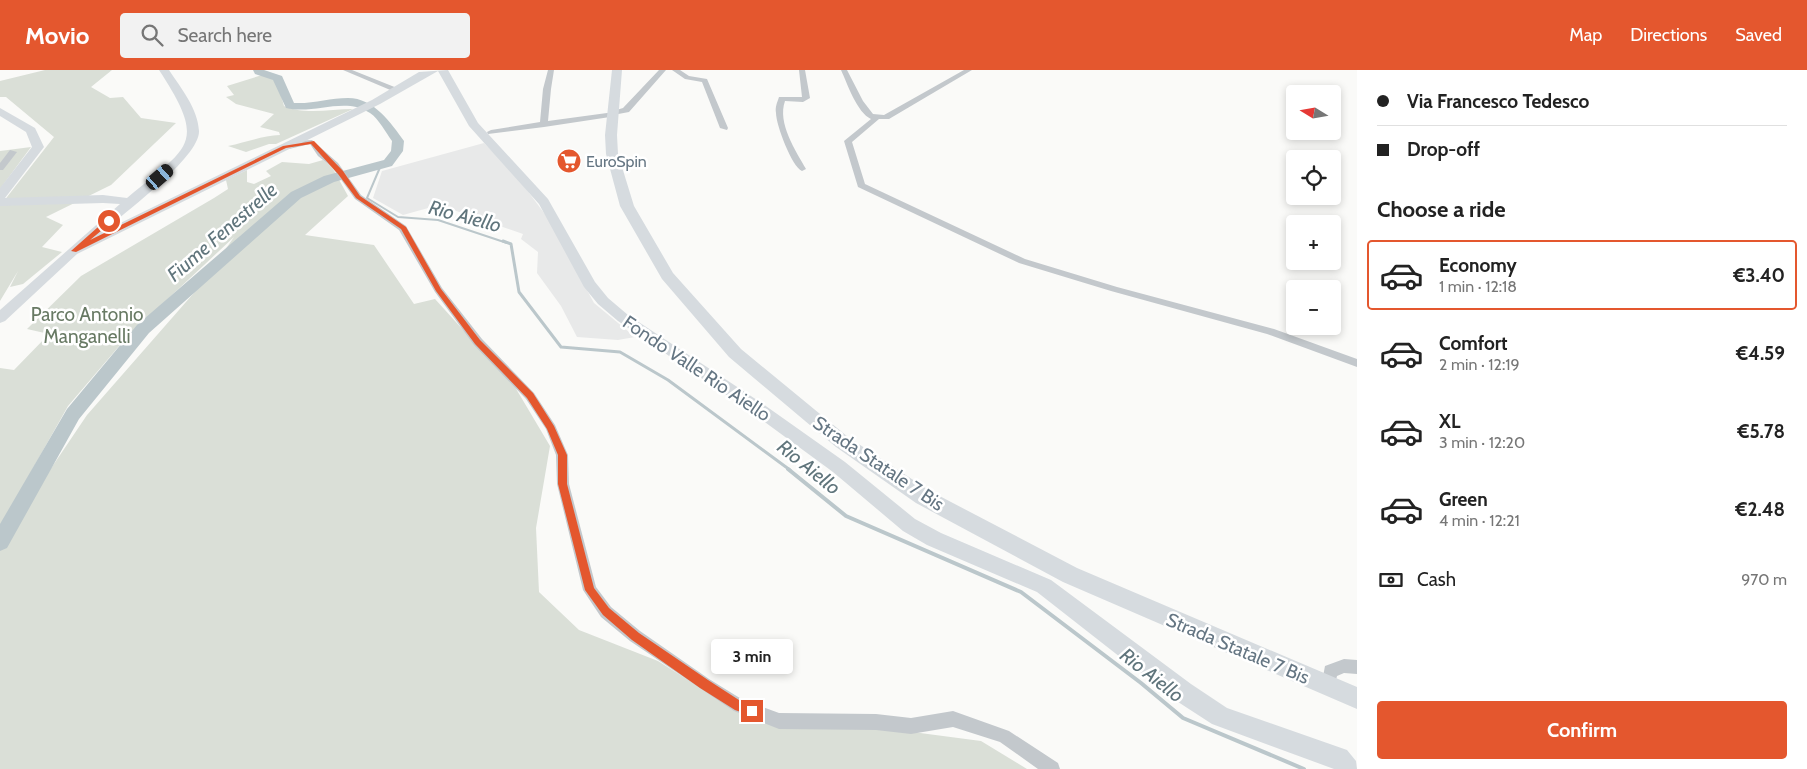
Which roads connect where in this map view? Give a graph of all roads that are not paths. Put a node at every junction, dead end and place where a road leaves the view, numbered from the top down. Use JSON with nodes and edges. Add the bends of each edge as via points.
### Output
{"nodes":[{"id":1,"x":164,"y":70,"type":"edge"},
{"id":2,"x":346,"y":70,"type":"edge"},
{"id":3,"x":551,"y":70,"type":"edge"},
{"id":4,"x":617,"y":70,"type":"edge"},
{"id":5,"x":663,"y":70,"type":"edge"},
{"id":6,"x":675,"y":70,"type":"edge"},
{"id":7,"x":802,"y":70,"type":"edge"},
{"id":8,"x":844,"y":70,"type":"edge"},
{"id":9,"x":969,"y":70,"type":"edge"},
{"id":10,"x":426,"y":71,"type":"edge"},
{"id":11,"x":439,"y":71,"type":"edge"},
{"id":12,"x":398,"y":90,"type":"junction"},
{"id":13,"x":371,"y":104,"type":"joint"},
{"id":14,"x":0,"y":111,"type":"edge"},
{"id":15,"x":352,"y":113,"type":"joint"},
{"id":16,"x":612,"y":114,"type":"junction"},
{"id":17,"x":876,"y":118,"type":"junction"},
{"id":18,"x":0,"y":124,"type":"edge"},
{"id":19,"x":544,"y":125,"type":"junction"},
{"id":20,"x":724,"y":128,"type":"dead end"},
{"id":21,"x":489,"y":135,"type":"junction"},
{"id":22,"x":38,"y":147,"type":"junction"},
{"id":23,"x":284,"y":147,"type":"junction"},
{"id":24,"x":13,"y":152,"type":"dead end"},
{"id":25,"x":0,"y":168,"type":"edge"},
{"id":26,"x":802,"y":169,"type":"dead end"},
{"id":27,"x":0,"y":196,"type":"edge"},
{"id":28,"x":0,"y":202,"type":"edge"},
{"id":29,"x":131,"y":202,"type":"junction"},
{"id":30,"x":74,"y":251,"type":"junction"},
{"id":31,"x":0,"y":318,"type":"edge"},
{"id":32,"x":1357,"y":363,"type":"edge"},
{"id":33,"x":1357,"y":668,"type":"edge"},
{"id":34,"x":1328,"y":686,"type":"junction"},
{"id":35,"x":1357,"y":698,"type":"edge"},
{"id":36,"x":1344,"y":764,"type":"edge"},
{"id":37,"x":1052,"y":769,"type":"edge"}],
"edges":[{"from":1,"to":29,"type":"street","via":[[188,106],[193,140],[185,154]]},
{"from":2,"to":12,"type":"street"},
{"from":3,"to":19,"type":"street"},
{"from":4,"to":16,"type":"main road","name":"Strada Statale 7 Bis"},
{"from":5,"to":16,"type":"street","via":[[626,110]]},
{"from":6,"to":20,"type":"street","via":[[687,78],[705,80]]},
{"from":7,"to":26,"type":"street","via":[[806,98],[782,99],[779,112],[781,125]]},
{"from":8,"to":17,"type":"street","via":[[864,109]]},
{"from":9,"to":17,"type":"street","via":[[886,117]]},
{"from":10,"to":11,"type":"street"},
{"from":10,"to":12,"type":"street"},
{"from":11,"to":21,"type":"street","name":"Fondo Valle Rio Aiello"},
{"from":12,"to":13,"type":"street"},
{"from":13,"to":15,"type":"street"},
{"from":14,"to":22,"type":"street","via":[[31,130]]},
{"from":15,"to":23,"type":"street"},
{"from":16,"to":19,"type":"street"},
{"from":16,"to":34,"type":"main road","name":"Strada Statale 7 Bis","via":[[612,154],[626,206],[667,276],[735,353],[842,442],[923,497],[1070,575]]},
{"from":17,"to":32,"type":"street","via":[[848,141],[861,185],[1022,261],[1270,331]]},
{"from":18,"to":22,"type":"street"},
{"from":19,"to":21,"type":"street"},
{"from":21,"to":36,"type":"street","name":"Fondo Valle Rio Aiello","via":[[544,202],[589,284],[623,318],[839,467],[909,525],[934,540],[1044,586],[1183,692],[1220,716]]},
{"from":22,"to":27,"type":"street"},
{"from":23,"to":30,"type":"street"},
{"from":23,"to":37,"type":"street","via":[[312,142],[363,201],[403,228],[438,290],[478,342],[530,396],[551,428],[562,455],[563,484],[590,590],[606,612],[635,636],[739,706],[779,721],[876,722],[911,726],[953,719],[1004,736]]},
{"from":24,"to":25,"type":"street"},
{"from":28,"to":29,"type":"street","via":[[103,199]]},
{"from":29,"to":30,"type":"street"},
{"from":30,"to":31,"type":"street"},
{"from":33,"to":34,"type":"street","via":[[1344,666],[1330,671]]},
{"from":34,"to":35,"type":"main road","name":"Strada Statale 7 Bis"}]}
